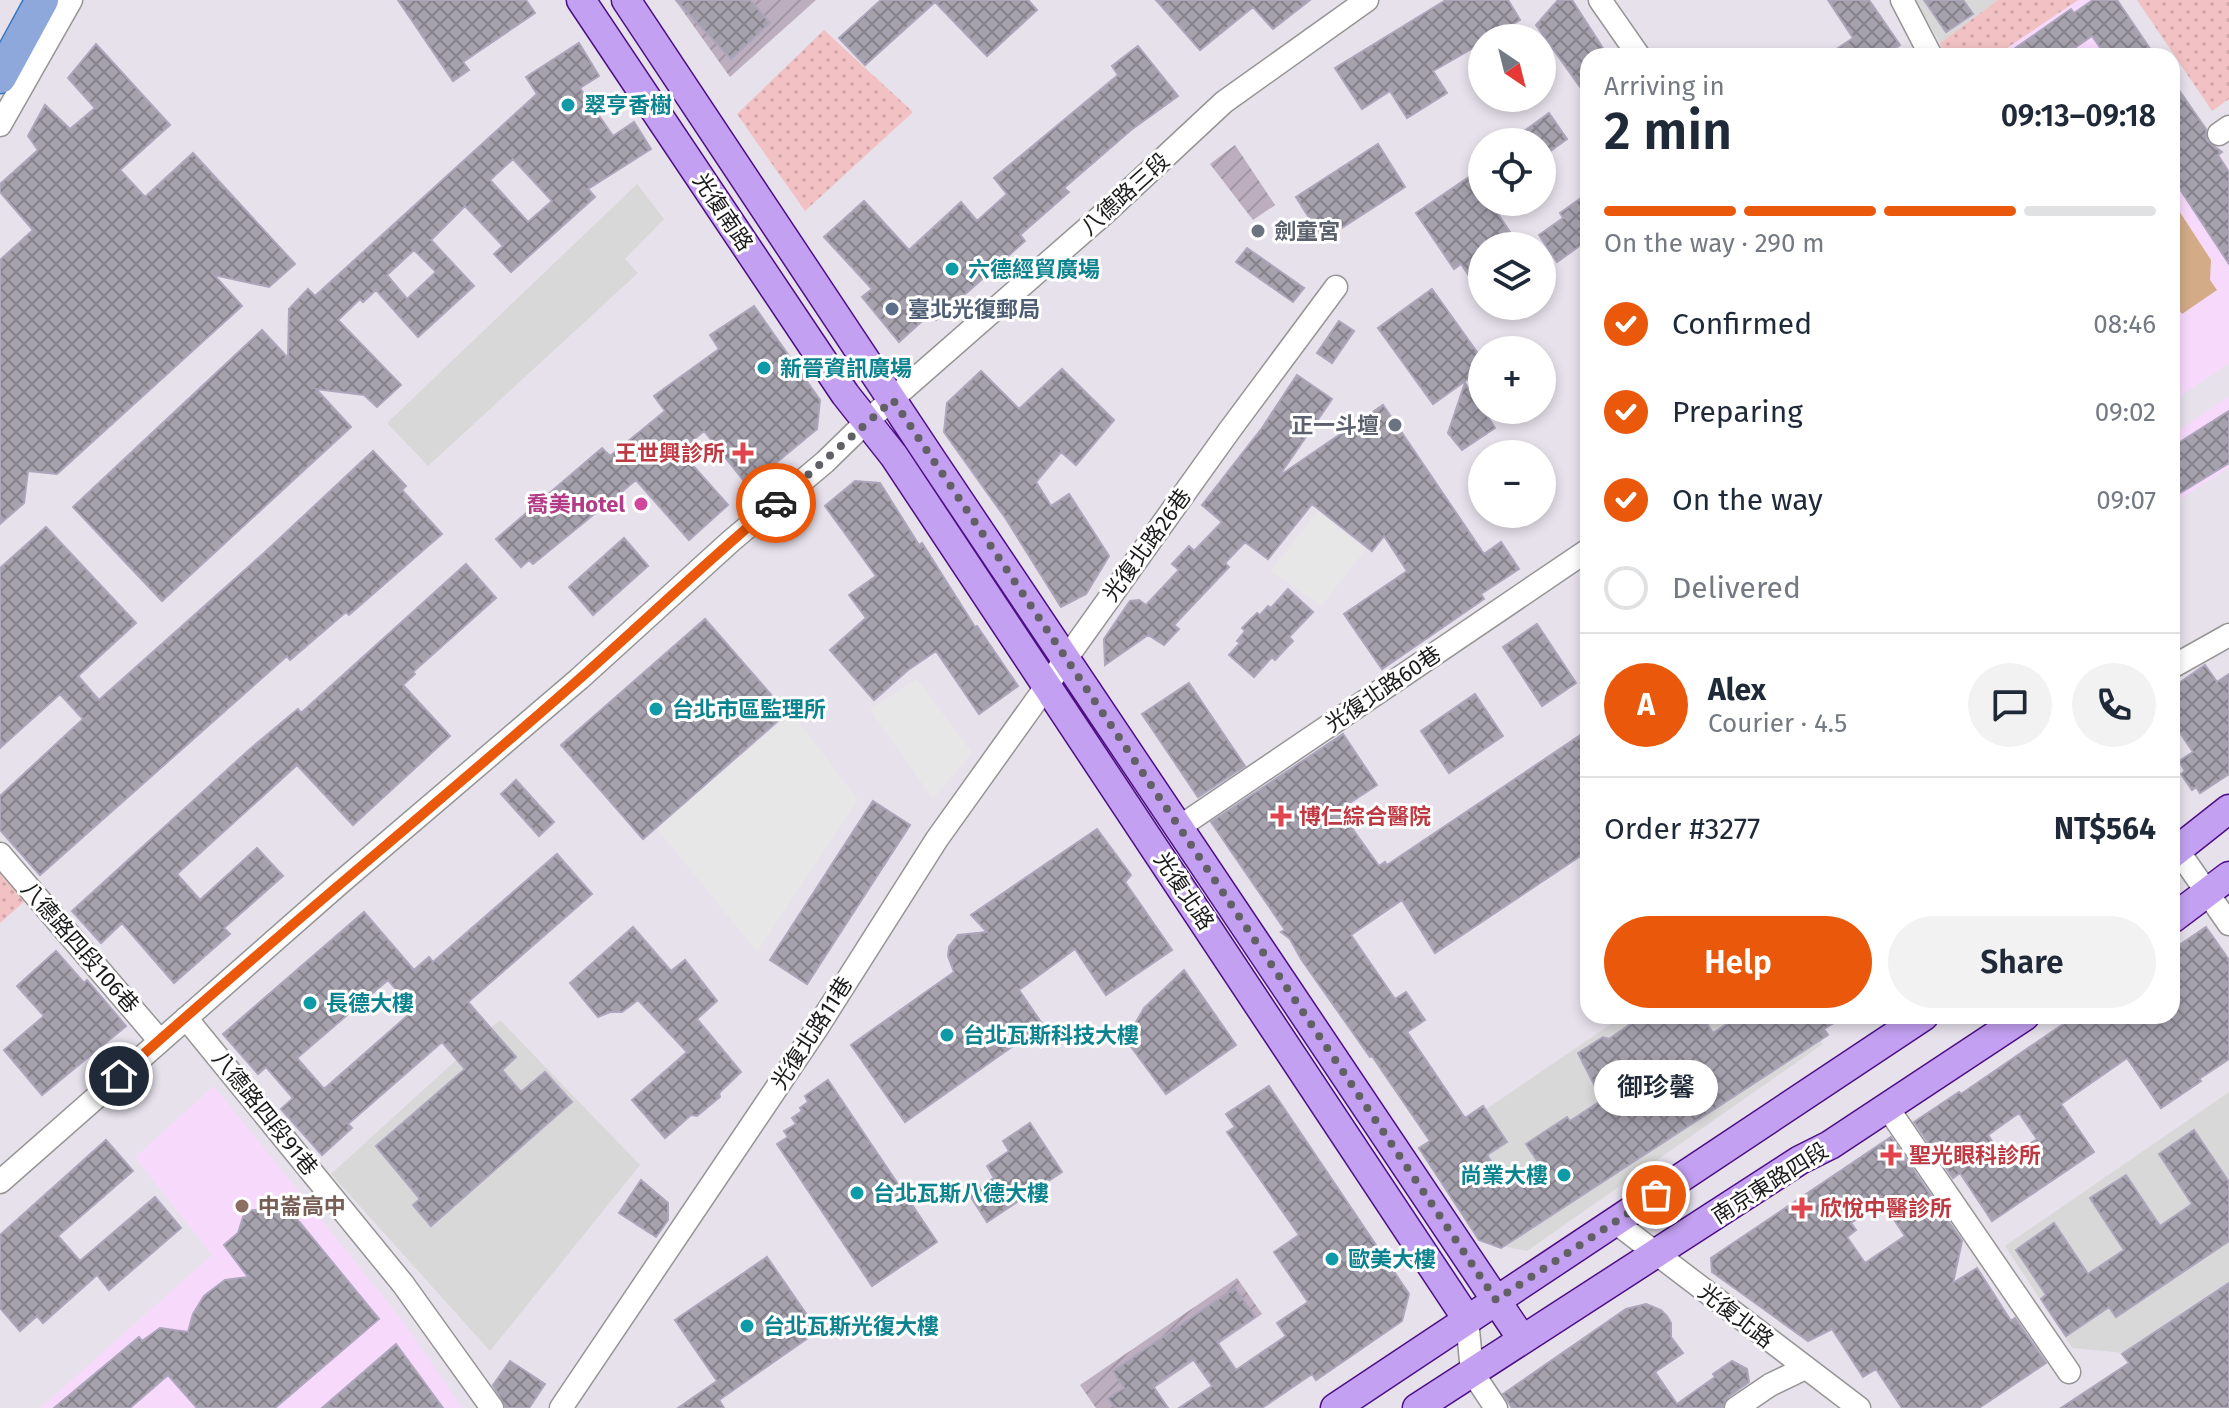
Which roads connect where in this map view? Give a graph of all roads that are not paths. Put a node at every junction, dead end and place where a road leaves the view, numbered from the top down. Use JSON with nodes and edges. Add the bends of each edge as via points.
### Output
{"nodes":[{"id":1,"x":26,"y":0,"type":"edge"},
{"id":2,"x":42,"y":0,"type":"edge"},
{"id":3,"x":71,"y":0,"type":"edge"},
{"id":4,"x":581,"y":0,"type":"edge"},
{"id":5,"x":626,"y":0,"type":"edge"},
{"id":6,"x":1367,"y":0,"type":"edge"},
{"id":7,"x":1600,"y":0,"type":"edge"},
{"id":8,"x":1902,"y":0,"type":"edge"},
{"id":9,"x":0,"y":45,"type":"edge"},
{"id":10,"x":1633,"y":48,"type":"edge"},
{"id":11,"x":1927,"y":48,"type":"edge"},
{"id":12,"x":0,"y":77,"type":"edge"},
{"id":13,"x":0,"y":125,"type":"edge"},
{"id":14,"x":1336,"y":287,"type":"dead end"},
{"id":15,"x":893,"y":400,"type":"junction"},
{"id":16,"x":866,"y":422,"type":"junction"},
{"id":17,"x":1580,"y":555,"type":"edge"},
{"id":18,"x":2229,"y":635,"type":"edge"},
{"id":19,"x":1066,"y":660,"type":"junction"},
{"id":20,"x":2180,"y":663,"type":"edge"},
{"id":21,"x":1047,"y":687,"type":"junction"},
{"id":22,"x":2229,"y":809,"type":"edge"},
{"id":23,"x":1178,"y":828,"type":"junction"},
{"id":24,"x":2180,"y":845,"type":"edge"},
{"id":25,"x":0,"y":854,"type":"edge"},
{"id":26,"x":2180,"y":854,"type":"edge"},
{"id":27,"x":2218,"y":884,"type":"edge"},
{"id":28,"x":2180,"y":913,"type":"edge"},
{"id":29,"x":2229,"y":924,"type":"edge"},
{"id":30,"x":186,"y":1018,"type":"junction"},
{"id":31,"x":1912,"y":1024,"type":"edge"},
{"id":32,"x":2013,"y":1024,"type":"edge"},
{"id":33,"x":160,"y":1041,"type":"junction"},
{"id":34,"x":1887,"y":1107,"type":"junction"},
{"id":35,"x":0,"y":1182,"type":"edge"},
{"id":36,"x":1615,"y":1222,"type":"junction"},
{"id":37,"x":1656,"y":1254,"type":"junction"},
{"id":38,"x":1496,"y":1300,"type":"junction"},
{"id":39,"x":1467,"y":1319,"type":"junction"},
{"id":40,"x":1522,"y":1339,"type":"junction"},
{"id":41,"x":1805,"y":1368,"type":"junction"},
{"id":42,"x":1472,"y":1372,"type":"junction"},
{"id":43,"x":2069,"y":1372,"type":"dead end"},
{"id":44,"x":492,"y":1408,"type":"edge"},
{"id":45,"x":561,"y":1408,"type":"edge"},
{"id":46,"x":1335,"y":1408,"type":"edge"},
{"id":47,"x":1417,"y":1408,"type":"edge"},
{"id":48,"x":1496,"y":1408,"type":"edge"},
{"id":49,"x":1736,"y":1408,"type":"edge"},
{"id":50,"x":1859,"y":1408,"type":"edge"}],
"edges":[{"from":1,"to":9,"type":"street"},
{"from":2,"to":12,"type":"highway"},
{"from":3,"to":13,"type":"street"},
{"from":4,"to":16,"type":"main road","name":"光復南路"},
{"from":5,"to":15,"type":"main road","name":"光復南路"},
{"from":6,"to":15,"type":"street","name":"八德路三段","via":[[1224,102]]},
{"from":7,"to":10,"type":"street"},
{"from":8,"to":11,"type":"street"},
{"from":14,"to":19,"type":"street","name":"光復北路26巷"},
{"from":15,"to":16,"type":"street","name":"八德路三段"},
{"from":15,"to":19,"type":"main road","name":"光復北路"},
{"from":16,"to":21,"type":"main road","name":"光復北路"},
{"from":16,"to":30,"type":"street","name":"八德路三段","via":[[579,679]]},
{"from":17,"to":23,"type":"street","name":"光復北路60巷"},
{"from":18,"to":20,"type":"street"},
{"from":19,"to":21,"type":"street","name":"光復北路11巷"},
{"from":19,"to":23,"type":"main road","name":"光復北路"},
{"from":21,"to":39,"type":"main road","name":"光復北路"},
{"from":21,"to":45,"type":"street","name":"光復北路11巷","via":[[937,839],[817,1028]]},
{"from":22,"to":24,"type":"main road"},
{"from":23,"to":38,"type":"main road","name":"光復北路"},
{"from":25,"to":33,"type":"street","name":"八德路四段106巷"},
{"from":26,"to":27,"type":"street"},
{"from":27,"to":28,"type":"main road"},
{"from":27,"to":29,"type":"street"},
{"from":30,"to":33,"type":"street","name":"八德路三段"},
{"from":30,"to":44,"type":"street","name":"八德路四段91巷","via":[[403,1284]]},
{"from":31,"to":36,"type":"main road"},
{"from":32,"to":34,"type":"main road","name":"南京東路四段"},
{"from":33,"to":35,"type":"street","name":"八德路三段"},
{"from":34,"to":37,"type":"main road","name":"南京東路四段"},
{"from":34,"to":43,"type":"street"},
{"from":36,"to":37,"type":"street","name":"光復北路"},
{"from":36,"to":38,"type":"main road"},
{"from":37,"to":40,"type":"main road","name":"南京東路四段"},
{"from":37,"to":41,"type":"street","name":"光復北路"},
{"from":38,"to":39,"type":"main road"},
{"from":38,"to":40,"type":"main road","name":"光復北路"},
{"from":39,"to":42,"type":"street","name":"光復北路"},
{"from":39,"to":46,"type":"main road"},
{"from":40,"to":42,"type":"main road","name":"南京東路四段"},
{"from":41,"to":49,"type":"street"},
{"from":41,"to":50,"type":"street","name":"光復北路"},
{"from":42,"to":47,"type":"main road","name":"南京東路四段"},
{"from":42,"to":48,"type":"street"}]}
